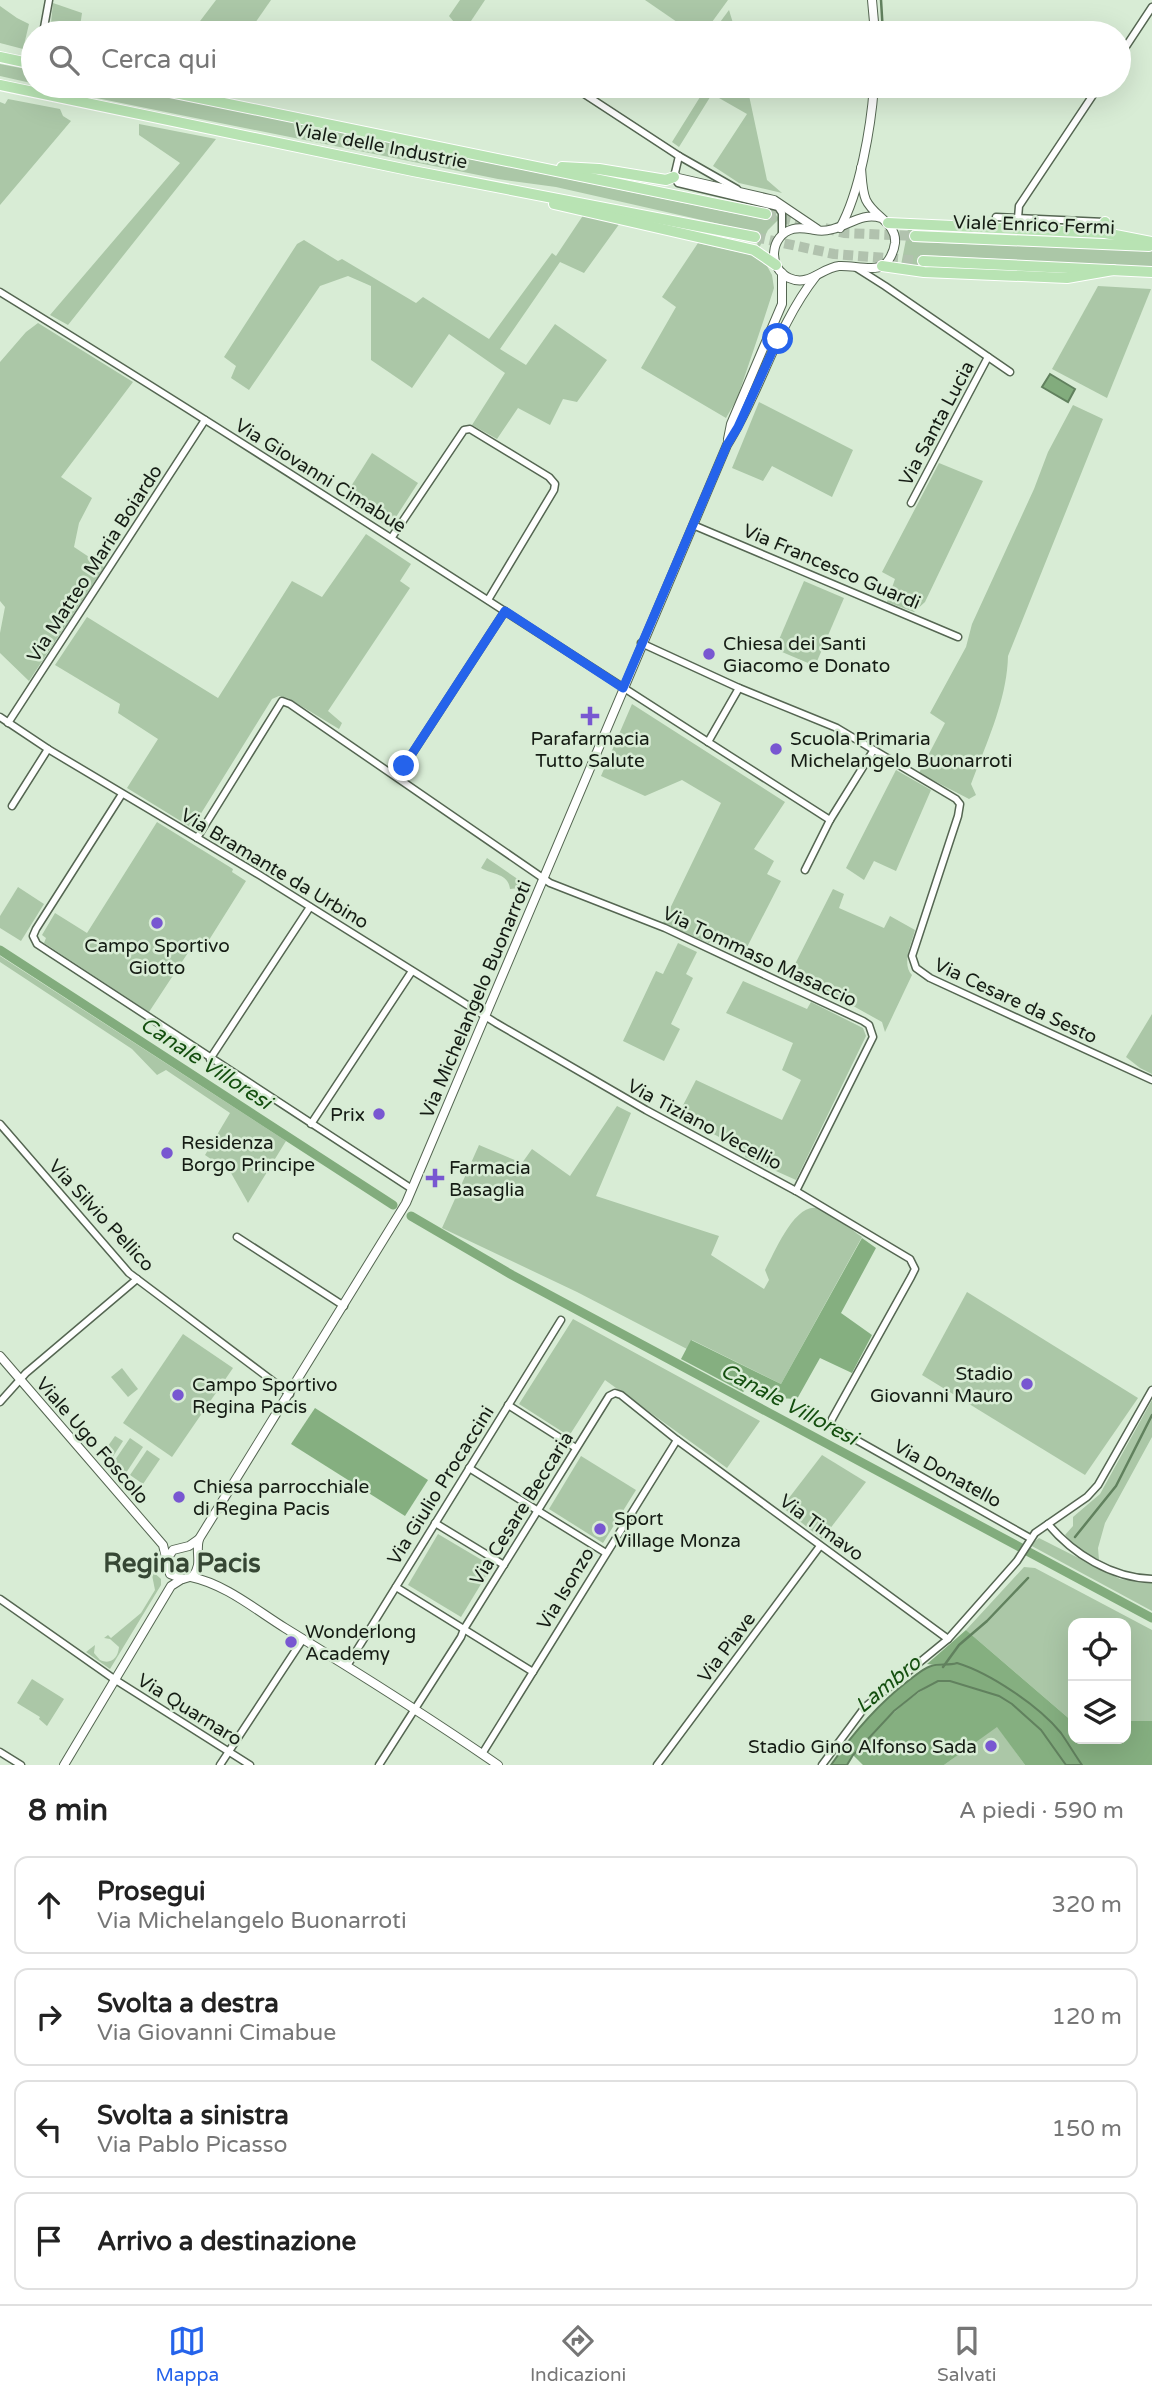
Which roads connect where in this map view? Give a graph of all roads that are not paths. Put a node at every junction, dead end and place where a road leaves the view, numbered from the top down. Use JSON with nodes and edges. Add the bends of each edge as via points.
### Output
{"nodes":[{"id":1,"x":49,"y":0,"type":"edge"},
{"id":2,"x":872,"y":0,"type":"edge"},
{"id":3,"x":1152,"y":7,"type":"edge"},
{"id":4,"x":45,"y":21,"type":"edge"},
{"id":5,"x":874,"y":21,"type":"edge"},
{"id":6,"x":1131,"y":39,"type":"edge"},
{"id":7,"x":0,"y":57,"type":"edge"},
{"id":8,"x":21,"y":61,"type":"edge"},
{"id":9,"x":0,"y":85,"type":"edge"},
{"id":10,"x":21,"y":89,"type":"edge"},
{"id":11,"x":64,"y":98,"type":"edge"},
{"id":12,"x":199,"y":98,"type":"edge"},
{"id":13,"x":590,"y":98,"type":"edge"},
{"id":14,"x":872,"y":98,"type":"edge"},
{"id":15,"x":1091,"y":98,"type":"edge"},
{"id":16,"x":678,"y":156,"type":"junction"},
{"id":17,"x":530,"y":166,"type":"junction"},
{"id":18,"x":861,"y":169,"type":"junction"},
{"id":19,"x":674,"y":177,"type":"junction"},
{"id":20,"x":514,"y":190,"type":"junction"},
{"id":21,"x":742,"y":192,"type":"junction"},
{"id":22,"x":766,"y":214,"type":"tunnel mouth"},
{"id":23,"x":996,"y":217,"type":"joint"},
{"id":24,"x":1018,"y":218,"type":"junction"},
{"id":25,"x":884,"y":220,"type":"junction"},
{"id":26,"x":1105,"y":227,"type":"junction"},
{"id":27,"x":840,"y":228,"type":"junction"},
{"id":28,"x":994,"y":229,"type":"junction"},
{"id":29,"x":821,"y":231,"type":"junction"},
{"id":30,"x":782,"y":235,"type":"junction"},
{"id":31,"x":915,"y":236,"type":"tunnel mouth"},
{"id":32,"x":755,"y":237,"type":"tunnel mouth"},
{"id":33,"x":1152,"y":244,"type":"edge"},
{"id":34,"x":923,"y":261,"type":"tunnel mouth"},
{"id":35,"x":851,"y":266,"type":"junction"},
{"id":36,"x":881,"y":267,"type":"junction"},
{"id":37,"x":779,"y":269,"type":"junction"},
{"id":38,"x":1113,"y":270,"type":"junction"},
{"id":39,"x":1152,"y":271,"type":"edge"},
{"id":40,"x":816,"y":276,"type":"junction"},
{"id":41,"x":885,"y":286,"type":"junction"},
{"id":42,"x":0,"y":292,"type":"edge"},
{"id":43,"x":988,"y":357,"type":"junction"},
{"id":44,"x":1010,"y":372,"type":"dead end"},
{"id":45,"x":205,"y":420,"type":"junction"},
{"id":46,"x":727,"y":445,"type":"junction"},
{"id":47,"x":911,"y":503,"type":"dead end"},
{"id":48,"x":694,"y":525,"type":"junction"},
{"id":49,"x":392,"y":537,"type":"junction"},
{"id":50,"x":488,"y":600,"type":"junction"},
{"id":51,"x":505,"y":611,"type":"junction"},
{"id":52,"x":958,"y":637,"type":"dead end"},
{"id":53,"x":641,"y":643,"type":"junction"},
{"id":54,"x":623,"y":688,"type":"junction"},
{"id":55,"x":738,"y":688,"type":"junction"},
{"id":56,"x":0,"y":717,"type":"edge"},
{"id":57,"x":8,"y":723,"type":"junction"},
{"id":58,"x":708,"y":742,"type":"junction"},
{"id":59,"x":48,"y":749,"type":"junction"},
{"id":60,"x":873,"y":751,"type":"junction"},
{"id":61,"x":397,"y":777,"type":"junction"},
{"id":62,"x":122,"y":794,"type":"junction"},
{"id":63,"x":12,"y":806,"type":"dead end"},
{"id":64,"x":830,"y":820,"type":"junction"},
{"id":65,"x":197,"y":838,"type":"junction"},
{"id":66,"x":805,"y":870,"type":"dead end"},
{"id":67,"x":544,"y":878,"type":"junction"},
{"id":68,"x":310,"y":907,"type":"junction"},
{"id":69,"x":412,"y":971,"type":"junction"},
{"id":70,"x":484,"y":1016,"type":"junction"},
{"id":71,"x":210,"y":1059,"type":"junction"},
{"id":72,"x":1152,"y":1080,"type":"edge"},
{"id":73,"x":0,"y":1124,"type":"edge"},
{"id":74,"x":311,"y":1124,"type":"junction"},
{"id":75,"x":412,"y":1189,"type":"junction"},
{"id":76,"x":796,"y":1191,"type":"junction"},
{"id":77,"x":237,"y":1237,"type":"dead end"},
{"id":78,"x":910,"y":1259,"type":"joint"},
{"id":79,"x":137,"y":1279,"type":"junction"},
{"id":80,"x":344,"y":1306,"type":"junction"},
{"id":81,"x":561,"y":1320,"type":"dead end"},
{"id":82,"x":0,"y":1356,"type":"edge"},
{"id":83,"x":20,"y":1379,"type":"junction"},
{"id":84,"x":1152,"y":1390,"type":"edge"},
{"id":85,"x":290,"y":1394,"type":"junction"},
{"id":86,"x":0,"y":1402,"type":"edge"},
{"id":87,"x":508,"y":1405,"type":"junction"},
{"id":88,"x":677,"y":1440,"type":"junction"},
{"id":89,"x":576,"y":1448,"type":"junction"},
{"id":90,"x":469,"y":1468,"type":"junction"},
{"id":91,"x":537,"y":1511,"type":"junction"},
{"id":92,"x":435,"y":1523,"type":"junction"},
{"id":93,"x":1048,"y":1524,"type":"junction"},
{"id":94,"x":1030,"y":1538,"type":"junction"},
{"id":95,"x":199,"y":1539,"type":"junction"},
{"id":96,"x":163,"y":1545,"type":"junction"},
{"id":97,"x":820,"y":1546,"type":"junction"},
{"id":98,"x":185,"y":1547,"type":"junction"},
{"id":99,"x":175,"y":1548,"type":"junction"},
{"id":100,"x":606,"y":1553,"type":"junction"},
{"id":101,"x":197,"y":1555,"type":"junction"},
{"id":102,"x":166,"y":1559,"type":"junction"},
{"id":103,"x":504,"y":1565,"type":"junction"},
{"id":104,"x":199,"y":1566,"type":"junction"},
{"id":105,"x":170,"y":1574,"type":"junction"},
{"id":106,"x":186,"y":1578,"type":"junction"},
{"id":107,"x":1152,"y":1579,"type":"edge"},
{"id":108,"x":209,"y":1581,"type":"junction"},
{"id":109,"x":171,"y":1586,"type":"junction"},
{"id":110,"x":396,"y":1587,"type":"junction"},
{"id":111,"x":0,"y":1599,"type":"edge"},
{"id":112,"x":464,"y":1629,"type":"junction"},
{"id":113,"x":303,"y":1639,"type":"junction"},
{"id":114,"x":947,"y":1639,"type":"junction"},
{"id":115,"x":347,"y":1666,"type":"junction"},
{"id":116,"x":533,"y":1672,"type":"junction"},
{"id":117,"x":114,"y":1679,"type":"junction"},
{"id":118,"x":415,"y":1708,"type":"junction"},
{"id":119,"x":228,"y":1751,"type":"junction"},
{"id":120,"x":0,"y":1752,"type":"edge"},
{"id":121,"x":482,"y":1754,"type":"junction"},
{"id":122,"x":21,"y":1765,"type":"edge"},
{"id":123,"x":64,"y":1765,"type":"edge"},
{"id":124,"x":220,"y":1765,"type":"edge"},
{"id":125,"x":250,"y":1765,"type":"edge"},
{"id":126,"x":379,"y":1765,"type":"edge"},
{"id":127,"x":498,"y":1765,"type":"edge"},
{"id":128,"x":657,"y":1765,"type":"edge"},
{"id":129,"x":822,"y":1765,"type":"edge"}],
"edges":[{"from":1,"to":4,"type":"street"},
{"from":2,"to":5,"type":"street"},
{"from":3,"to":6,"type":"street"},
{"from":7,"to":8,"type":"main road"},
{"from":9,"to":10,"type":"main road","name":"Viale delle Industrie"},
{"from":11,"to":20,"type":"main road","name":"Viale delle Industrie"},
{"from":12,"to":17,"type":"main road","name":"Viale delle Industrie"},
{"from":13,"to":16,"type":"street"},
{"from":14,"to":18,"type":"street"},
{"from":15,"to":24,"type":"street","via":[[1019,206]]},
{"from":16,"to":19,"type":"street"},
{"from":16,"to":21,"type":"street"},
{"from":17,"to":19,"type":"main road","via":[[599,169],[666,180]]},
{"from":17,"to":22,"type":"main road","name":"Viale delle Industrie"},
{"from":18,"to":25,"type":"street","via":[[865,199]]},
{"from":18,"to":27,"type":"street"},
{"from":19,"to":21,"type":"street"},
{"from":19,"to":30,"type":"street","via":[[682,185],[778,207]]},
{"from":20,"to":32,"type":"main road","name":"Viale delle Industrie"},
{"from":20,"to":37,"type":"main road","via":[[534,200],[754,250]]},
{"from":21,"to":29,"type":"street","via":[[781,202]]},
{"from":23,"to":24,"type":"street","name":"Viale Enrico Fermi"},
{"from":23,"to":28,"type":"main road"},
{"from":24,"to":26,"type":"street","name":"Viale Enrico Fermi"},
{"from":25,"to":27,"type":"street","via":[[863,217]]},
{"from":25,"to":28,"type":"main road"},
{"from":25,"to":36,"type":"street","via":[[894,232],[895,243]]},
{"from":26,"to":28,"type":"main road"},
{"from":26,"to":33,"type":"main road"},
{"from":27,"to":29,"type":"street"},
{"from":29,"to":30,"type":"street","via":[[796,228]]},
{"from":30,"to":37,"type":"street","via":[[775,247]]},
{"from":31,"to":33,"type":"main road","name":"Viale Enrico Fermi"},
{"from":34,"to":38,"type":"main road"},
{"from":35,"to":36,"type":"street"},
{"from":35,"to":40,"type":"street","via":[[834,267]]},
{"from":35,"to":41,"type":"street","name":"Via Santa Lucia"},
{"from":36,"to":38,"type":"main road","via":[[1067,278]]},
{"from":36,"to":41,"type":"street","via":[[879,278]]},
{"from":37,"to":40,"type":"street","via":[[796,280]]},
{"from":37,"to":46,"type":"street","name":"Via Michelangelo Buonarroti","via":[[782,304],[731,424]]},
{"from":38,"to":39,"type":"main road"},
{"from":40,"to":46,"type":"street","name":"Via Michelangelo Buonarroti","via":[[767,360]]},
{"from":41,"to":43,"type":"street","name":"Via Santa Lucia"},
{"from":42,"to":45,"type":"street","name":"Via Giovanni Cimabue"},
{"from":43,"to":44,"type":"street","name":"Via Santa Lucia"},
{"from":43,"to":47,"type":"street","name":"Via Santa Lucia"},
{"from":45,"to":49,"type":"street","name":"Via Giovanni Cimabue"},
{"from":45,"to":57,"type":"street","name":"Via Matteo Maria Boiardo"},
{"from":46,"to":48,"type":"street","name":"Via Michelangelo Buonarroti"},
{"from":48,"to":52,"type":"street","name":"Via Francesco Guardi"},
{"from":48,"to":53,"type":"street","name":"Via Michelangelo Buonarroti"},
{"from":49,"to":50,"type":"street","name":"Via Giovanni Cimabue"},
{"from":49,"to":50,"type":"street","via":[[464,430],[470,429],[549,477],[554,489]]},
{"from":50,"to":51,"type":"street","name":"Via Giovanni Cimabue"},
{"from":51,"to":54,"type":"street","name":"Via Giovanni Cimabue"},
{"from":51,"to":61,"type":"street"},
{"from":53,"to":54,"type":"street","name":"Via Michelangelo Buonarroti"},
{"from":53,"to":55,"type":"street"},
{"from":54,"to":58,"type":"street","name":"Via Giovanni Cimabue"},
{"from":54,"to":67,"type":"street","name":"Via Michelangelo Buonarroti"},
{"from":55,"to":58,"type":"street"},
{"from":55,"to":60,"type":"street","via":[[837,728]]},
{"from":56,"to":57,"type":"street","name":"Via Bramante da Urbino"},
{"from":57,"to":59,"type":"street","name":"Via Bramante da Urbino"},
{"from":58,"to":64,"type":"street","name":"Via Giovanni Cimabue"},
{"from":59,"to":62,"type":"street","name":"Via Bramante da Urbino"},
{"from":59,"to":63,"type":"street"},
{"from":60,"to":64,"type":"street"},
{"from":60,"to":72,"type":"street","name":"Via Cesare da Sesto","via":[[960,804],[912,957],[916,968]]},
{"from":61,"to":65,"type":"street","name":"Via Tommaso Masaccio","via":[[282,702]]},
{"from":61,"to":67,"type":"street","name":"Via Tommaso Masaccio"},
{"from":62,"to":65,"type":"street","name":"Via Bramante da Urbino"},
{"from":62,"to":71,"type":"street","via":[[33,936],[37,944]]},
{"from":64,"to":66,"type":"street"},
{"from":65,"to":68,"type":"street","name":"Via Bramante da Urbino"},
{"from":67,"to":70,"type":"street","name":"Via Michelangelo Buonarroti"},
{"from":67,"to":76,"type":"street","name":"Via Tommaso Masaccio","via":[[665,928],[869,1025],[873,1037]]},
{"from":68,"to":69,"type":"street","name":"Via Bramante da Urbino"},
{"from":68,"to":71,"type":"street"},
{"from":69,"to":70,"type":"street","name":"Via Bramante da Urbino"},
{"from":69,"to":74,"type":"street"},
{"from":70,"to":75,"type":"street","name":"Via Michelangelo Buonarroti"},
{"from":70,"to":76,"type":"street","name":"Via Tiziano Vecellio"},
{"from":71,"to":74,"type":"street"},
{"from":73,"to":79,"type":"street","name":"Via Silvio Pellico"},
{"from":74,"to":75,"type":"street"},
{"from":75,"to":80,"type":"street","name":"Via Michelangelo Buonarroti"},
{"from":76,"to":78,"type":"street","name":"Via Tiziano Vecellio"},
{"from":77,"to":80,"type":"street"},
{"from":78,"to":94,"type":"street","name":"Via Donatello","via":[[915,1269],[831,1424]]},
{"from":79,"to":83,"type":"street"},
{"from":79,"to":85,"type":"street","name":"Via Silvio Pellico"},
{"from":80,"to":85,"type":"street","name":"Via Michelangelo Buonarroti"},
{"from":81,"to":87,"type":"street","name":"Via Giulio Procaccini"},
{"from":82,"to":83,"type":"street","name":"Viale Ugo Foscolo"},
{"from":83,"to":86,"type":"street"},
{"from":83,"to":96,"type":"street","name":"Viale Ugo Foscolo"},
{"from":84,"to":93,"type":"street","via":[[1098,1485]]},
{"from":85,"to":95,"type":"street","name":"Via Michelangelo Buonarroti"},
{"from":87,"to":89,"type":"street"},
{"from":87,"to":90,"type":"street","name":"Via Giulio Procaccini"},
{"from":88,"to":89,"type":"street","name":"Via Cesare Beccaria","via":[[615,1393]]},
{"from":88,"to":97,"type":"street","name":"Via Timavo"},
{"from":88,"to":100,"type":"street","name":"Via Isonzo"},
{"from":89,"to":91,"type":"street","name":"Via Cesare Beccaria"},
{"from":90,"to":91,"type":"street"},
{"from":90,"to":92,"type":"street","name":"Via Giulio Procaccini"},
{"from":91,"to":100,"type":"street"},
{"from":91,"to":103,"type":"street","name":"Via Cesare Beccaria"},
{"from":92,"to":103,"type":"street"},
{"from":92,"to":110,"type":"street","name":"Via Giulio Procaccini"},
{"from":93,"to":94,"type":"street"},
{"from":93,"to":107,"type":"street","via":[[1072,1548],[1101,1565],[1135,1579]]},
{"from":94,"to":114,"type":"street","via":[[1020,1556]]},
{"from":95,"to":98,"type":"street","name":"Via Michelangelo Buonarroti"},
{"from":95,"to":101,"type":"street","name":"Via Michelangelo Buonarroti"},
{"from":96,"to":99,"type":"street"},
{"from":96,"to":102,"type":"street","name":"Viale Ugo Foscolo"},
{"from":97,"to":114,"type":"street","name":"Via Timavo"},
{"from":97,"to":128,"type":"street","name":"Via Piave"},
{"from":98,"to":99,"type":"street"},
{"from":98,"to":101,"type":"street"},
{"from":99,"to":102,"type":"street"},
{"from":100,"to":116,"type":"street","name":"Via Isonzo"},
{"from":101,"to":104,"type":"street"},
{"from":102,"to":105,"type":"street"},
{"from":103,"to":112,"type":"street","name":"Via Cesare Beccaria"},
{"from":104,"to":106,"type":"street"},
{"from":104,"to":108,"type":"street"},
{"from":105,"to":106,"type":"street"},
{"from":105,"to":109,"type":"street"},
{"from":106,"to":108,"type":"street"},
{"from":106,"to":109,"type":"street"},
{"from":108,"to":113,"type":"street"},
{"from":109,"to":117,"type":"street"},
{"from":110,"to":112,"type":"street"},
{"from":110,"to":115,"type":"street","name":"Via Giulio Procaccini"},
{"from":111,"to":117,"type":"street","name":"Via Quarnaro"},
{"from":112,"to":116,"type":"street"},
{"from":112,"to":118,"type":"street","name":"Via Cesare Beccaria"},
{"from":113,"to":115,"type":"street"},
{"from":113,"to":119,"type":"street"},
{"from":114,"to":129,"type":"street","via":[[865,1707]]},
{"from":115,"to":118,"type":"street"},
{"from":116,"to":121,"type":"street","name":"Via Isonzo"},
{"from":117,"to":119,"type":"street","name":"Via Quarnaro"},
{"from":117,"to":123,"type":"street"},
{"from":118,"to":121,"type":"street"},
{"from":118,"to":126,"type":"street","name":"Via Cesare Beccaria"},
{"from":119,"to":124,"type":"street"},
{"from":119,"to":125,"type":"street","name":"Via Quarnaro"},
{"from":120,"to":122,"type":"street"},
{"from":121,"to":127,"type":"street"}]}
